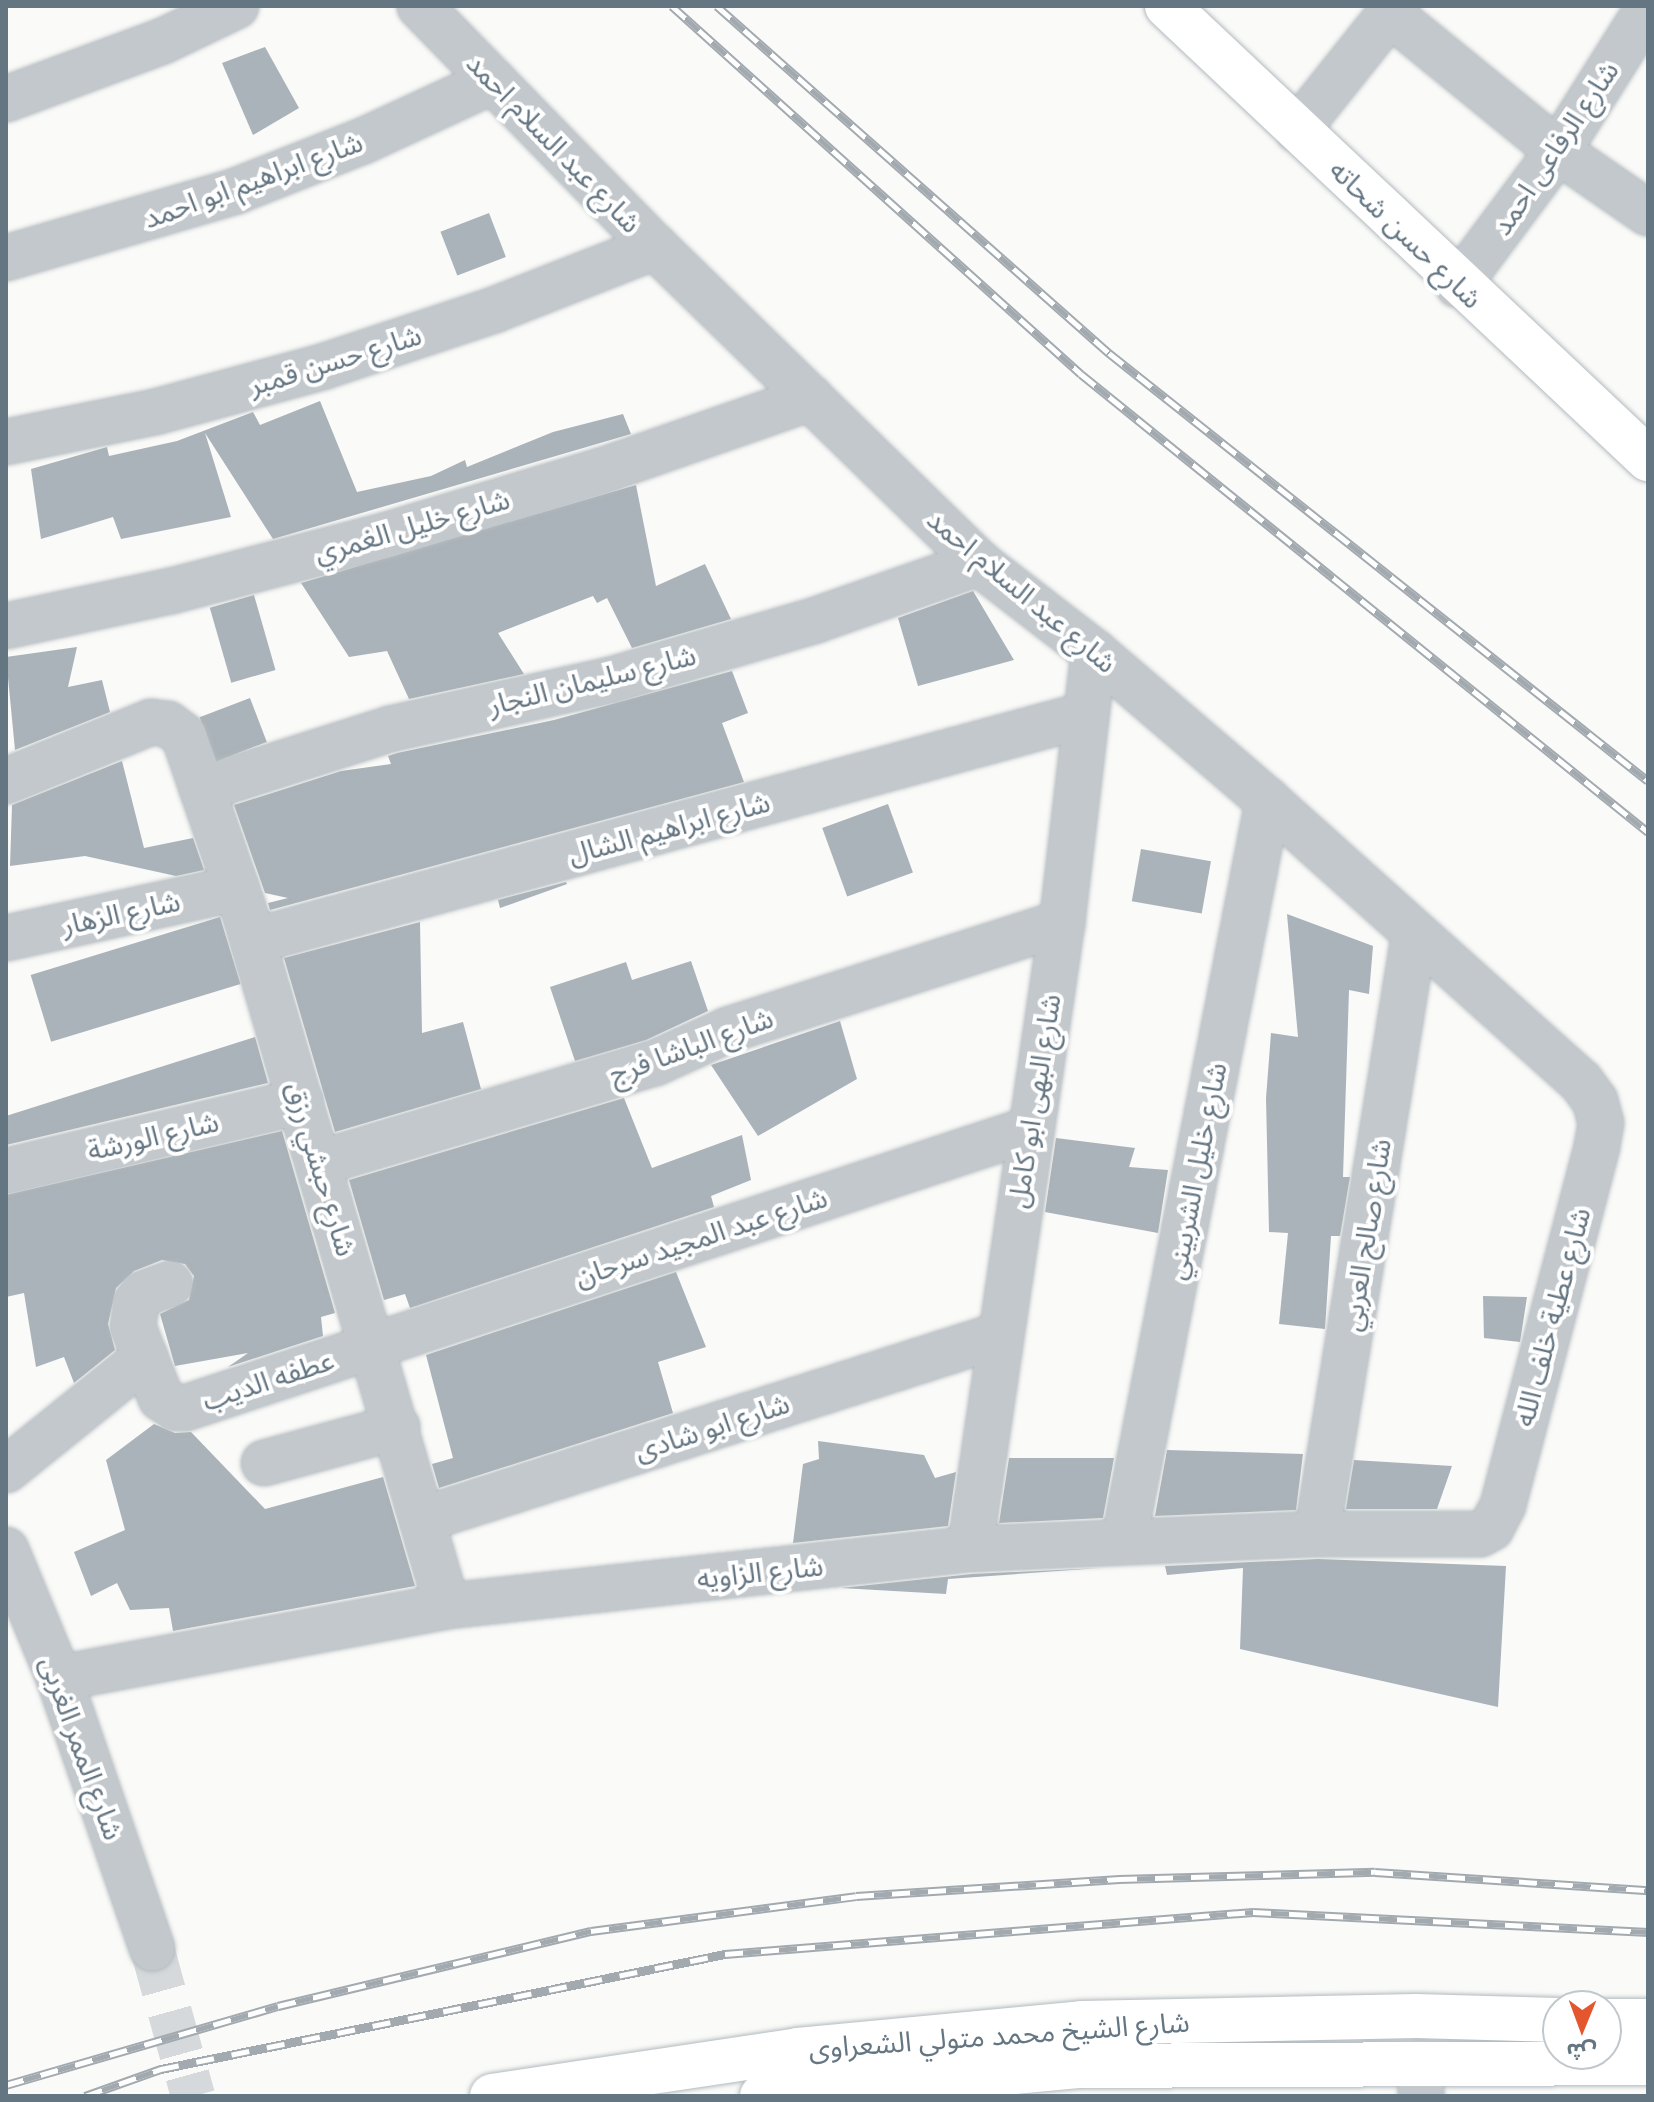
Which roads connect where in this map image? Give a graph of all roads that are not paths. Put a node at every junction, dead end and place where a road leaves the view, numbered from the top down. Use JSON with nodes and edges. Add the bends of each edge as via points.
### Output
{"nodes":[{"id":1,"x":236,"y":6,"type":"edge"},
{"id":2,"x":420,"y":6,"type":"edge"},
{"id":3,"x":1167,"y":6,"type":"edge"},
{"id":4,"x":1393,"y":10,"type":"edge"},
{"id":5,"x":1641,"y":13,"type":"edge"},
{"id":6,"x":493,"y":81,"type":"junction"},
{"id":7,"x":6,"y":99,"type":"edge"},
{"id":8,"x":1297,"y":130,"type":"junction"},
{"id":9,"x":1558,"y":151,"type":"junction"},
{"id":10,"x":1648,"y":213,"type":"edge"},
{"id":11,"x":655,"y":247,"type":"junction"},
{"id":12,"x":6,"y":258,"type":"edge"},
{"id":13,"x":1458,"y":285,"type":"junction"},
{"id":14,"x":811,"y":398,"type":"junction"},
{"id":15,"x":6,"y":442,"type":"edge"},
{"id":16,"x":1648,"y":459,"type":"edge"},
{"id":17,"x":979,"y":563,"type":"junction"},
{"id":18,"x":6,"y":626,"type":"edge"},
{"id":19,"x":1094,"y":652,"type":"junction"},
{"id":20,"x":1085,"y":715,"type":"junction"},
{"id":21,"x":6,"y":781,"type":"edge"},
{"id":22,"x":202,"y":789,"type":"junction"},
{"id":23,"x":1268,"y":801,"type":"junction"},
{"id":24,"x":237,"y":888,"type":"junction"},
{"id":25,"x":1062,"y":923,"type":"junction"},
{"id":26,"x":1414,"y":936,"type":"junction"},
{"id":27,"x":6,"y":938,"type":"edge"},
{"id":28,"x":253,"y":941,"type":"junction"},
{"id":29,"x":1581,"y":1082,"type":"joint"},
{"id":30,"x":301,"y":1101,"type":"junction"},
{"id":31,"x":1028,"y":1130,"type":"junction"},
{"id":32,"x":319,"y":1163,"type":"junction"},
{"id":33,"x":6,"y":1171,"type":"edge"},
{"id":34,"x":170,"y":1284,"type":"dead end"},
{"id":35,"x":1000,"y":1335,"type":"junction"},
{"id":36,"x":374,"y":1345,"type":"junction"},
{"id":37,"x":145,"y":1358,"type":"junction"},
{"id":38,"x":397,"y":1427,"type":"junction"},
{"id":39,"x":264,"y":1463,"type":"dead end"},
{"id":40,"x":6,"y":1470,"type":"edge"},
{"id":41,"x":424,"y":1519,"type":"junction"},
{"id":42,"x":1317,"y":1534,"type":"junction"},
{"id":43,"x":1467,"y":1536,"type":"joint"},
{"id":44,"x":1124,"y":1540,"type":"junction"},
{"id":45,"x":970,"y":1549,"type":"junction"},
{"id":46,"x":6,"y":1550,"type":"edge"},
{"id":47,"x":447,"y":1606,"type":"junction"},
{"id":48,"x":59,"y":1678,"type":"junction"},
{"id":49,"x":152,"y":1948,"type":"tunnel mouth"},
{"id":50,"x":1542,"y":2020,"type":"edge"},
{"id":51,"x":1622,"y":2021,"type":"edge"},
{"id":52,"x":1648,"y":2021,"type":"edge"},
{"id":53,"x":1648,"y":2063,"type":"edge"},
{"id":54,"x":1420,"y":2080,"type":"edge"},
{"id":55,"x":492,"y":2096,"type":"edge"},
{"id":56,"x":762,"y":2096,"type":"edge"}],
"edges":[{"from":1,"to":7,"type":"street","via":[[163,41]]},
{"from":2,"to":6,"type":"street","name":"شارع عبد السلام احمد"},
{"from":3,"to":8,"type":"street","name":"شارع حسن شحاته"},
{"from":4,"to":8,"type":"street"},
{"from":4,"to":9,"type":"street"},
{"from":5,"to":9,"type":"street","name":"شارع الرفاعى احمد"},
{"from":6,"to":11,"type":"street","name":"شارع عبد السلام احمد"},
{"from":6,"to":12,"type":"street","name":"شارع ابراهيم ابو احمد","via":[[363,141],[236,191]]},
{"from":8,"to":13,"type":"street","name":"شارع حسن شحاته"},
{"from":9,"to":10,"type":"street"},
{"from":9,"to":13,"type":"street","name":"شارع الرفاعى احمد"},
{"from":11,"to":14,"type":"street","name":"شارع عبد السلام احمد"},
{"from":11,"to":15,"type":"street","name":"شارع حسن قمبر","via":[[494,310],[325,366],[155,412]]},
{"from":13,"to":16,"type":"street","name":"شارع حسن شحاته"},
{"from":14,"to":17,"type":"street","name":"شارع عبد السلام احمد"},
{"from":14,"to":18,"type":"street","name":"شارع خليل الغمري","via":[[601,471],[387,535],[171,591]]},
{"from":17,"to":19,"type":"street","name":"شارع عبد السلام احمد"},
{"from":17,"to":22,"type":"street","name":"شارع سليمان النجار","via":[[816,620],[626,675],[390,729]]},
{"from":19,"to":20,"type":"street","name":"شارع البهى ابو كامل"},
{"from":19,"to":23,"type":"street","name":"شارع عبد السلام احمد"},
{"from":20,"to":25,"type":"street","name":"شارع البهى ابو كامل"},
{"from":20,"to":28,"type":"street","name":"شارع ابراهيم الشال"},
{"from":21,"to":22,"type":"street","name":"شارع حبشي رزق","via":[[151,722],[168,724],[184,736]]},
{"from":22,"to":24,"type":"street","name":"شارع حبشي رزق"},
{"from":23,"to":26,"type":"street","name":"شارع عبد السلام احمد"},
{"from":23,"to":44,"type":"street","name":"شارع خليل الشربيني"},
{"from":24,"to":27,"type":"street","name":"شارع الزهار"},
{"from":24,"to":28,"type":"street","name":"شارع حبشي رزق"},
{"from":25,"to":31,"type":"street","name":"شارع البهى ابو كامل"},
{"from":25,"to":32,"type":"street","name":"شارع الباشا فرج","via":[[728,1030],[655,1063]]},
{"from":26,"to":29,"type":"street","name":"شارع عبد السلام احمد"},
{"from":26,"to":42,"type":"street","name":"شارع صالح العربي"},
{"from":28,"to":30,"type":"street","name":"شارع حبشي رزق"},
{"from":29,"to":43,"type":"street","name":"شارع عطية خلف الله","via":[[1595,1101],[1601,1123],[1597,1146],[1499,1518],[1480,1534]]},
{"from":30,"to":32,"type":"street","name":"شارع حبشي رزق"},
{"from":30,"to":33,"type":"street","name":"شارع الورشة"},
{"from":31,"to":35,"type":"street","name":"شارع البهى ابو كامل"},
{"from":31,"to":36,"type":"street","name":"شارع عبد المجيد سرحان"},
{"from":32,"to":36,"type":"street","name":"شارع حبشي رزق"},
{"from":34,"to":37,"type":"street","name":"عطفه الديب","via":[[143,1294],[136,1303],[133,1327]]},
{"from":35,"to":41,"type":"street","name":"شارع ابو شادى"},
{"from":35,"to":45,"type":"street","name":"شارع البهى ابو كامل"},
{"from":36,"to":37,"type":"street","name":"عطفه الديب","via":[[176,1408],[161,1398]]},
{"from":36,"to":38,"type":"street","name":"شارع حبشي رزق"},
{"from":37,"to":40,"type":"street"},
{"from":38,"to":39,"type":"street"},
{"from":38,"to":41,"type":"street","name":"شارع حبشي رزق"},
{"from":41,"to":47,"type":"street","name":"شارع حبشي رزق"},
{"from":42,"to":43,"type":"street","name":"شارع الزاويه"},
{"from":42,"to":44,"type":"street","name":"شارع الزاويه"},
{"from":44,"to":45,"type":"street","name":"شارع الزاويه"},
{"from":45,"to":47,"type":"street","name":"شارع الزاويه"},
{"from":46,"to":48,"type":"street","name":"شارع الممر الغربى"},
{"from":47,"to":48,"type":"street","name":"شارع الزاويه"},
{"from":48,"to":49,"type":"street","name":"شارع الممر الغربى"},
{"from":50,"to":55,"type":"street","name":"شارع الشيخ محمد متولي الشعراوى","via":[[1416,2016],[1082,2023],[798,2050]]},
{"from":51,"to":52,"type":"street"},
{"from":53,"to":54,"type":"street","name":"شارع الشيخ محمد متولي الشعراوى"},
{"from":54,"to":56,"type":"street","name":"شارع الشيخ محمد متولي الشعراوى","via":[[1077,2066]]}]}
